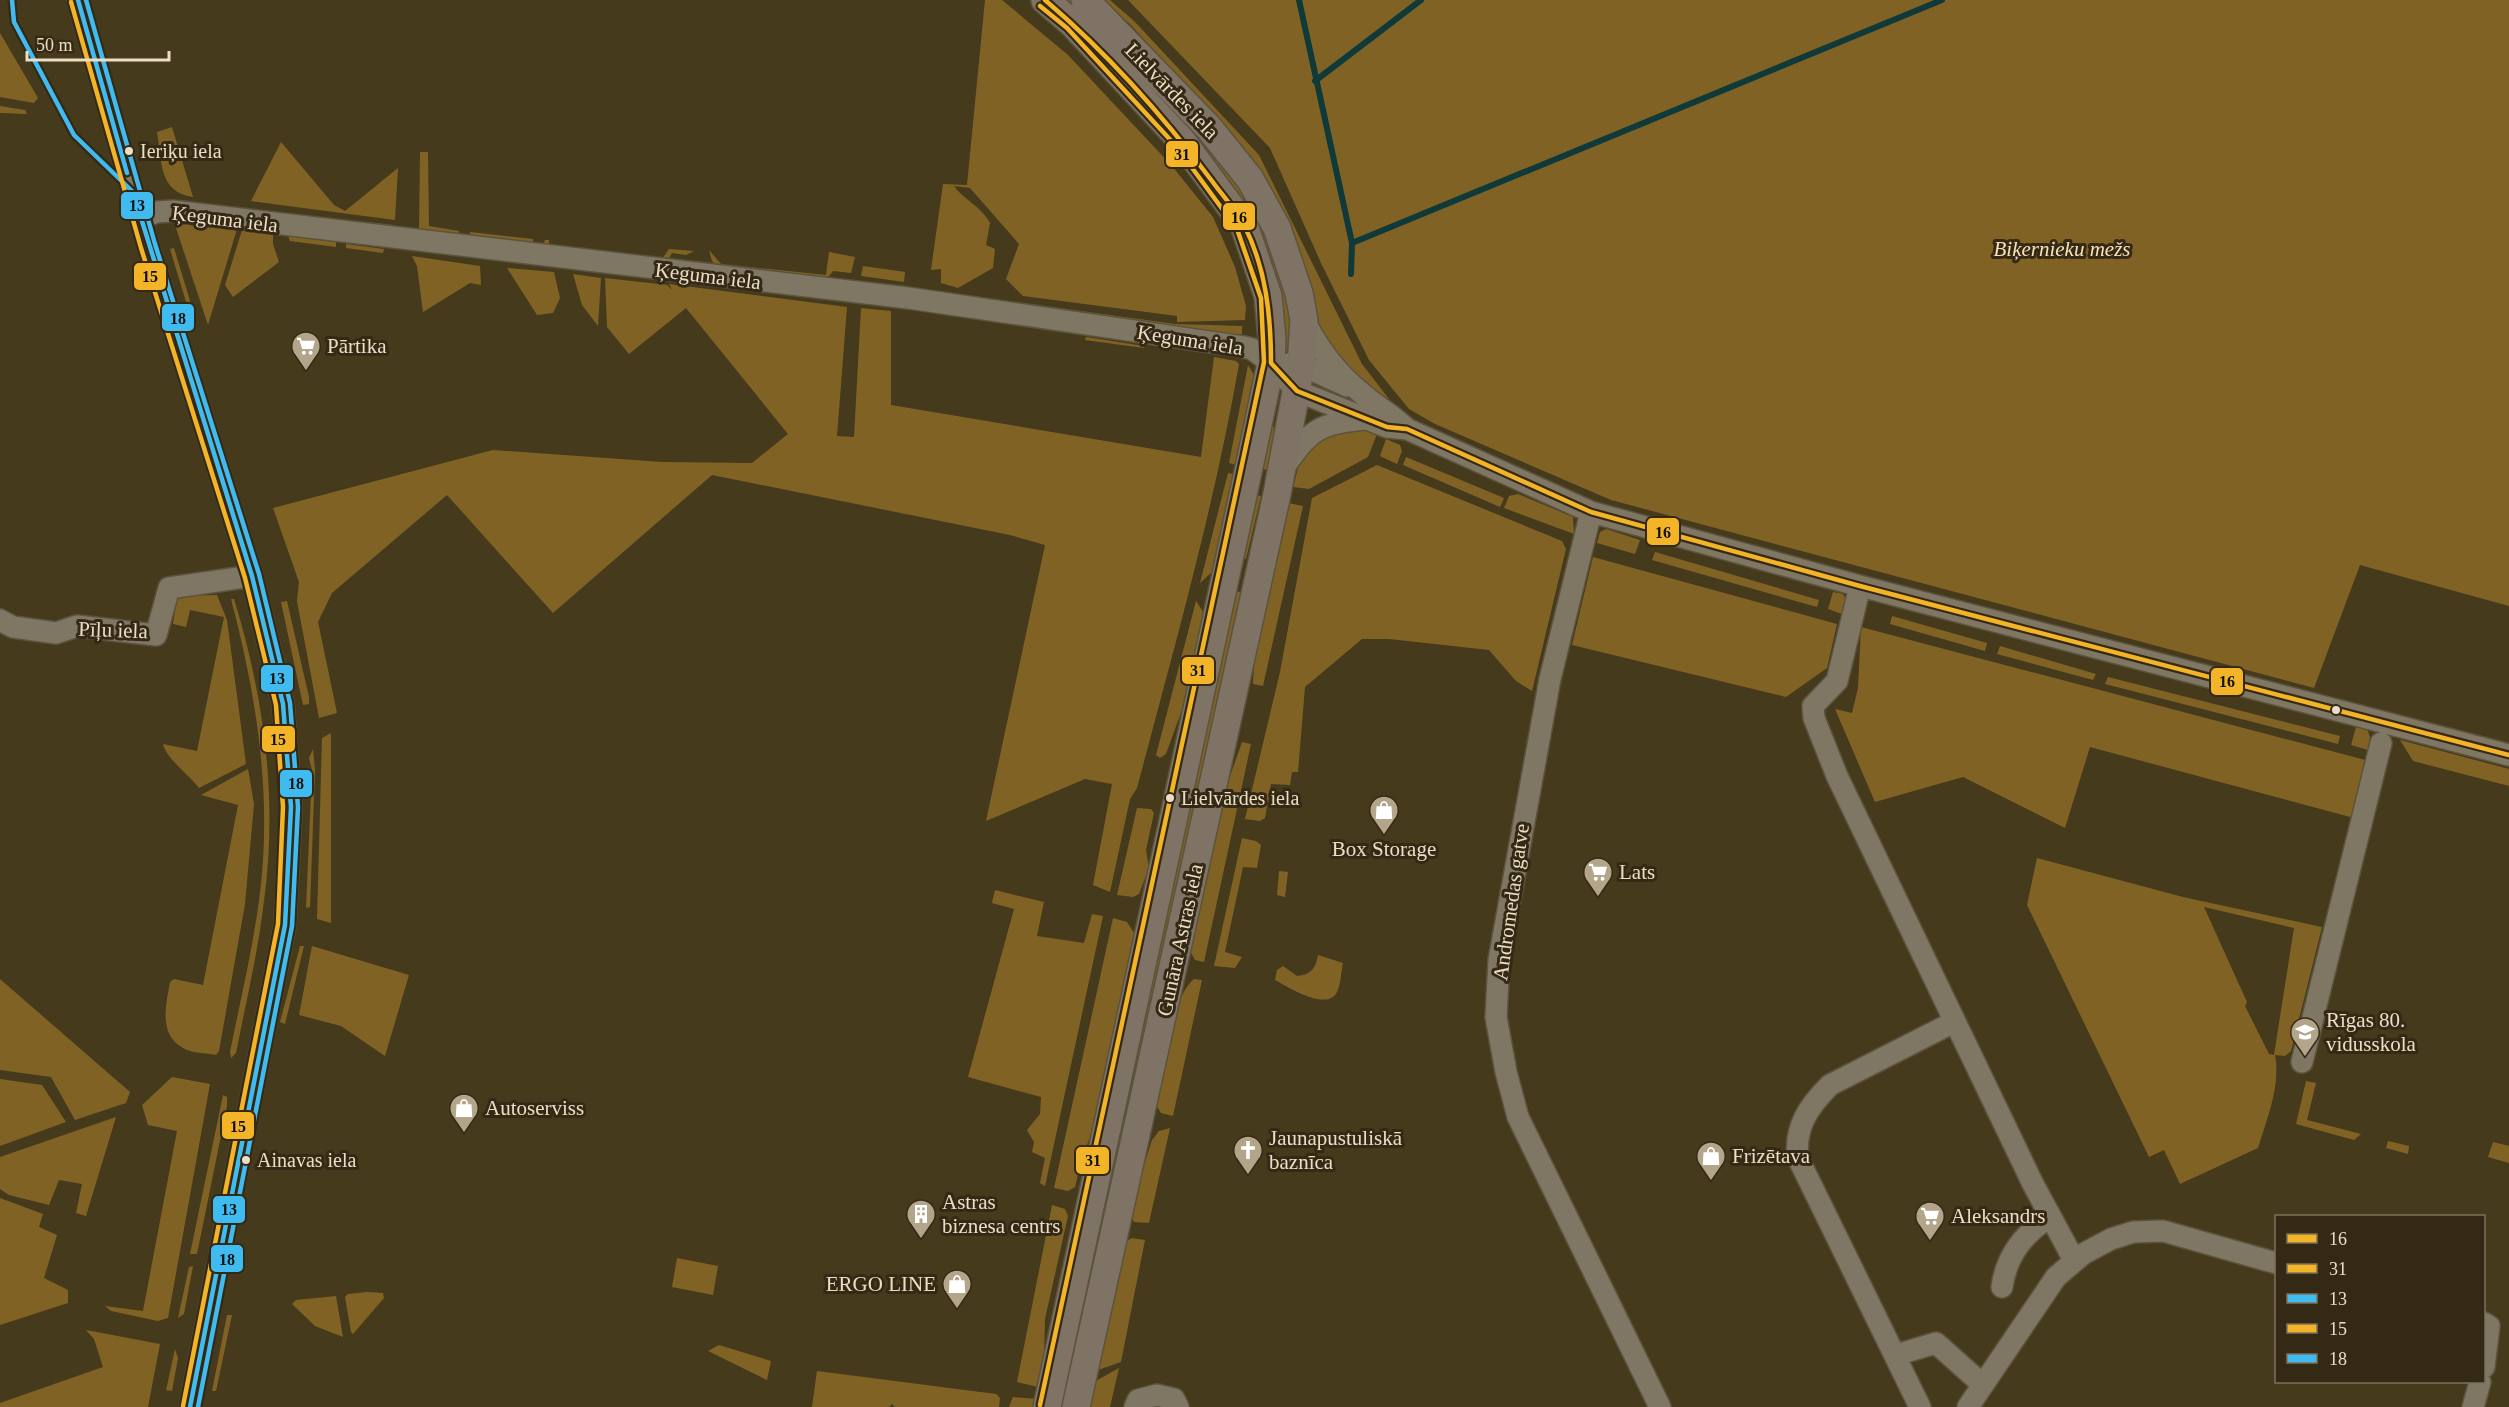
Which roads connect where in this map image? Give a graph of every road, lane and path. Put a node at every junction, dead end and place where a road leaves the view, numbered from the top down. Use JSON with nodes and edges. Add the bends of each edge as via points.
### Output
{"nodes":[{"id":1,"x":78,"y":0,"type":"edge"},
{"id":2,"x":1045,"y":0,"type":"edge"},
{"id":3,"x":1085,"y":0,"type":"edge"},
{"id":4,"x":140,"y":218,"type":"junction"},
{"id":5,"x":1304,"y":320,"type":"junction"},
{"id":6,"x":1271,"y":363,"type":"junction"},
{"id":7,"x":1299,"y":378,"type":"junction"},
{"id":8,"x":1360,"y":393,"type":"junction"},
{"id":9,"x":1367,"y":418,"type":"junction"},
{"id":10,"x":1407,"y":429,"type":"junction"},
{"id":11,"x":1281,"y":471,"type":"junction"},
{"id":12,"x":1591,"y":512,"type":"junction"},
{"id":13,"x":1227,"y":571,"type":"junction"},
{"id":14,"x":252,"y":576,"type":"junction"},
{"id":15,"x":1258,"y":578,"type":"junction"},
{"id":16,"x":1860,"y":586,"type":"junction"},
{"id":17,"x":4,"y":626,"type":"edge"},
{"id":18,"x":2381,"y":743,"type":"dead end"},
{"id":19,"x":2509,"y":754,"type":"edge"},
{"id":20,"x":1954,"y":1022,"type":"junction"},
{"id":21,"x":2302,"y":1062,"type":"dead end"},
{"id":22,"x":2050,"y":1217,"type":"junction"},
{"id":23,"x":2074,"y":1260,"type":"junction"},
{"id":24,"x":2275,"y":1262,"type":"edge"},
{"id":25,"x":2002,"y":1287,"type":"dead end"},
{"id":26,"x":2486,"y":1325,"type":"edge"},
{"id":27,"x":2485,"y":1346,"type":"edge"},
{"id":28,"x":1896,"y":1355,"type":"junction"},
{"id":29,"x":2480,"y":1383,"type":"edge"},
{"id":30,"x":1983,"y":1385,"type":"junction"},
{"id":31,"x":190,"y":1407,"type":"edge"},
{"id":32,"x":1047,"y":1407,"type":"edge"},
{"id":33,"x":1076,"y":1407,"type":"edge"},
{"id":34,"x":1135,"y":1407,"type":"edge"},
{"id":35,"x":1178,"y":1407,"type":"edge"},
{"id":36,"x":1660,"y":1407,"type":"edge"},
{"id":37,"x":1920,"y":1407,"type":"edge"},
{"id":38,"x":1968,"y":1407,"type":"edge"},
{"id":39,"x":2474,"y":1407,"type":"edge"}],
"edges":[{"from":1,"to":4,"type":"street"},
{"from":2,"to":6,"type":"main road","name":"Lielvārdes iela","via":[[1072,23],[1182,141],[1244,225],[1272,315]]},
{"from":3,"to":5,"type":"main road","name":"Lielvārdes iela","via":[[1209,128],[1250,179],[1277,228]]},
{"from":4,"to":6,"type":"street","name":"Ķeguma iela","via":[[173,212],[908,298],[1244,347]]},
{"from":4,"to":14,"type":"street"},
{"from":5,"to":7,"type":"main road","name":"Lielvārdes iela"},
{"from":5,"to":8,"type":"street","name":"Lielvārdes iela","via":[[1321,352]]},
{"from":6,"to":7,"type":"street","name":"Lielvārdes iela"},
{"from":6,"to":13,"type":"main road","name":"Gunāra Astras iela"},
{"from":7,"to":8,"type":"street"},
{"from":7,"to":9,"type":"street","name":"Lielvārdes iela"},
{"from":7,"to":11,"type":"main road","name":"Gunāra Astras iela"},
{"from":8,"to":10,"type":"street","name":"Lielvārdes iela","via":[[1388,410]]},
{"from":9,"to":10,"type":"street","name":"Lielvārdes iela","via":[[1387,427]]},
{"from":9,"to":11,"type":"street","name":"Gunāra Astras iela","via":[[1317,428]]},
{"from":10,"to":12,"type":"street","name":"Lielvārdes iela"},
{"from":11,"to":15,"type":"main road","name":"Gunāra Astras iela"},
{"from":12,"to":16,"type":"street","name":"Lielvārdes iela"},
{"from":12,"to":36,"type":"street","name":"Andromedas gatve","via":[[1565,610],[1523,814],[1498,960],[1496,1017],[1518,1117]]},
{"from":13,"to":15,"type":"main road"},
{"from":13,"to":32,"type":"main road","name":"Gunāra Astras iela"},
{"from":14,"to":17,"type":"street","name":"Pīļu iela","via":[[169,588],[156,635],[78,626],[56,633]]},
{"from":14,"to":31,"type":"street","via":[[283,704],[291,807],[285,925]]},
{"from":15,"to":33,"type":"main road","name":"Gunāra Astras iela"},
{"from":16,"to":19,"type":"street","name":"Lielvārdes iela"},
{"from":16,"to":20,"type":"street","via":[[1837,681],[1813,706],[1814,718],[1837,776]]},
{"from":18,"to":21,"type":"street"},
{"from":20,"to":22,"type":"street"},
{"from":20,"to":28,"type":"street","via":[[1830,1085],[1814,1101],[1801,1123],[1796,1142],[1798,1158]]},
{"from":22,"to":23,"type":"street"},
{"from":22,"to":25,"type":"street","via":[[2024,1238],[2005,1267]]},
{"from":23,"to":24,"type":"street","via":[[2111,1239],[2133,1232],[2163,1231]]},
{"from":23,"to":30,"type":"street","via":[[2056,1277]]},
{"from":26,"to":27,"type":"street"},
{"from":28,"to":30,"type":"street","via":[[1936,1343]]},
{"from":28,"to":37,"type":"street"},
{"from":29,"to":39,"type":"street"},
{"from":30,"to":38,"type":"street"},
{"from":34,"to":35,"type":"street","via":[[1138,1400],[1157,1395],[1174,1399]]}]}
